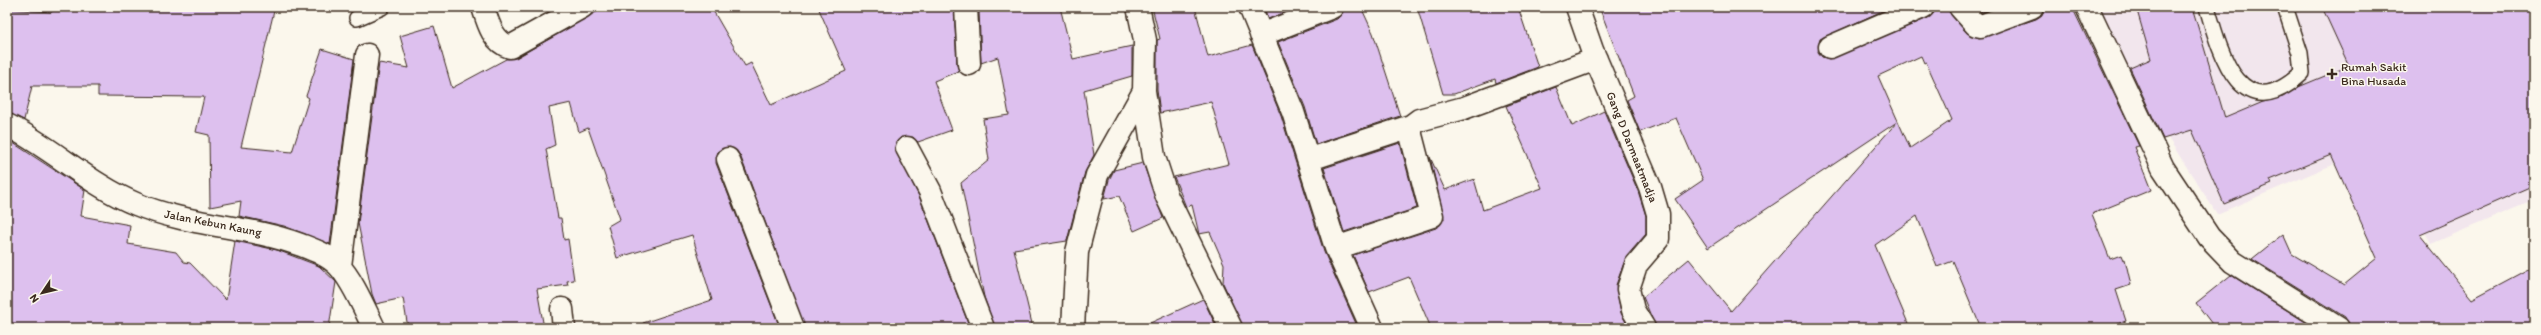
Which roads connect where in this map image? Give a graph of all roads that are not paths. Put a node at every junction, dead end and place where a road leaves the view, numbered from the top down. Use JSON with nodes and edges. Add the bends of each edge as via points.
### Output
{"nodes":[{"id":1,"x":382,"y":7,"type":"edge"},
{"id":2,"x":483,"y":7,"type":"edge"},
{"id":3,"x":582,"y":7,"type":"edge"},
{"id":4,"x":966,"y":7,"type":"edge"},
{"id":5,"x":1138,"y":7,"type":"edge"},
{"id":6,"x":1250,"y":7,"type":"edge"},
{"id":7,"x":1332,"y":7,"type":"edge"},
{"id":8,"x":1577,"y":7,"type":"edge"},
{"id":9,"x":1923,"y":7,"type":"edge"},
{"id":10,"x":1960,"y":7,"type":"edge"},
{"id":11,"x":2032,"y":7,"type":"edge"},
{"id":12,"x":2087,"y":7,"type":"edge"},
{"id":13,"x":2207,"y":7,"type":"edge"},
{"id":14,"x":2285,"y":7,"type":"edge"},
{"id":15,"x":357,"y":18,"type":"dead end"},
{"id":16,"x":1261,"y":35,"type":"junction"},
{"id":17,"x":1830,"y":47,"type":"dead end"},
{"id":18,"x":367,"y":55,"type":"dead end"},
{"id":19,"x":1596,"y":59,"type":"junction"},
{"id":20,"x":969,"y":64,"type":"dead end"},
{"id":21,"x":1144,"y":91,"type":"junction"},
{"id":22,"x":7,"y":125,"type":"edge"},
{"id":23,"x":1411,"y":126,"type":"junction"},
{"id":24,"x":907,"y":148,"type":"dead end"},
{"id":25,"x":1310,"y":159,"type":"junction"},
{"id":26,"x":728,"y":160,"type":"dead end"},
{"id":27,"x":1336,"y":248,"type":"junction"},
{"id":28,"x":340,"y":266,"type":"junction"},
{"id":29,"x":374,"y":328,"type":"edge"},
{"id":30,"x":793,"y":328,"type":"edge"},
{"id":31,"x":983,"y":328,"type":"edge"},
{"id":32,"x":1073,"y":328,"type":"edge"},
{"id":33,"x":1231,"y":328,"type":"edge"},
{"id":34,"x":1372,"y":328,"type":"edge"},
{"id":35,"x":1644,"y":328,"type":"edge"},
{"id":36,"x":2338,"y":328,"type":"edge"}],
"edges":[{"from":1,"to":15,"type":"lane"},
{"from":2,"to":3,"type":"street","via":[[495,37],[502,45],[510,47]]},
{"from":4,"to":20,"type":"street"},
{"from":5,"to":21,"type":"street","via":[[1145,40]]},
{"from":6,"to":16,"type":"street"},
{"from":7,"to":16,"type":"street"},
{"from":8,"to":19,"type":"street","name":"Gang D Darmaatmadja"},
{"from":9,"to":17,"type":"street"},
{"from":10,"to":11,"type":"street","via":[[1976,25],[1981,26]]},
{"from":12,"to":36,"type":"street","via":[[2163,168],[2209,237],[2233,262]]},
{"from":13,"to":14,"type":"lane","via":[[2229,71],[2245,88],[2260,94],[2274,91],[2302,73],[2300,52]]},
{"from":16,"to":25,"type":"street"},
{"from":18,"to":28,"type":"street"},
{"from":19,"to":23,"type":"street","via":[[1464,108],[1419,120]]},
{"from":19,"to":35,"type":"street","name":"Gang D Darmaatmadja","via":[[1650,187],[1658,214],[1658,239],[1636,265],[1628,289],[1633,310]]},
{"from":21,"to":32,"type":"street","via":[[1097,175],[1078,252]]},
{"from":21,"to":33,"type":"street","via":[[1154,157],[1167,197]]},
{"from":22,"to":28,"type":"street","name":"Jalan Kebun Kaung","via":[[28,135],[134,204],[164,214],[254,230],[282,238],[330,258]]},
{"from":23,"to":25,"type":"street"},
{"from":23,"to":27,"type":"street","via":[[1411,136],[1432,216]]},
{"from":24,"to":31,"type":"street","via":[[930,191]]},
{"from":25,"to":27,"type":"street"},
{"from":26,"to":30,"type":"street"},
{"from":27,"to":34,"type":"street"},
{"from":28,"to":29,"type":"street","name":"Jalan Kebun Kaung"}]}
